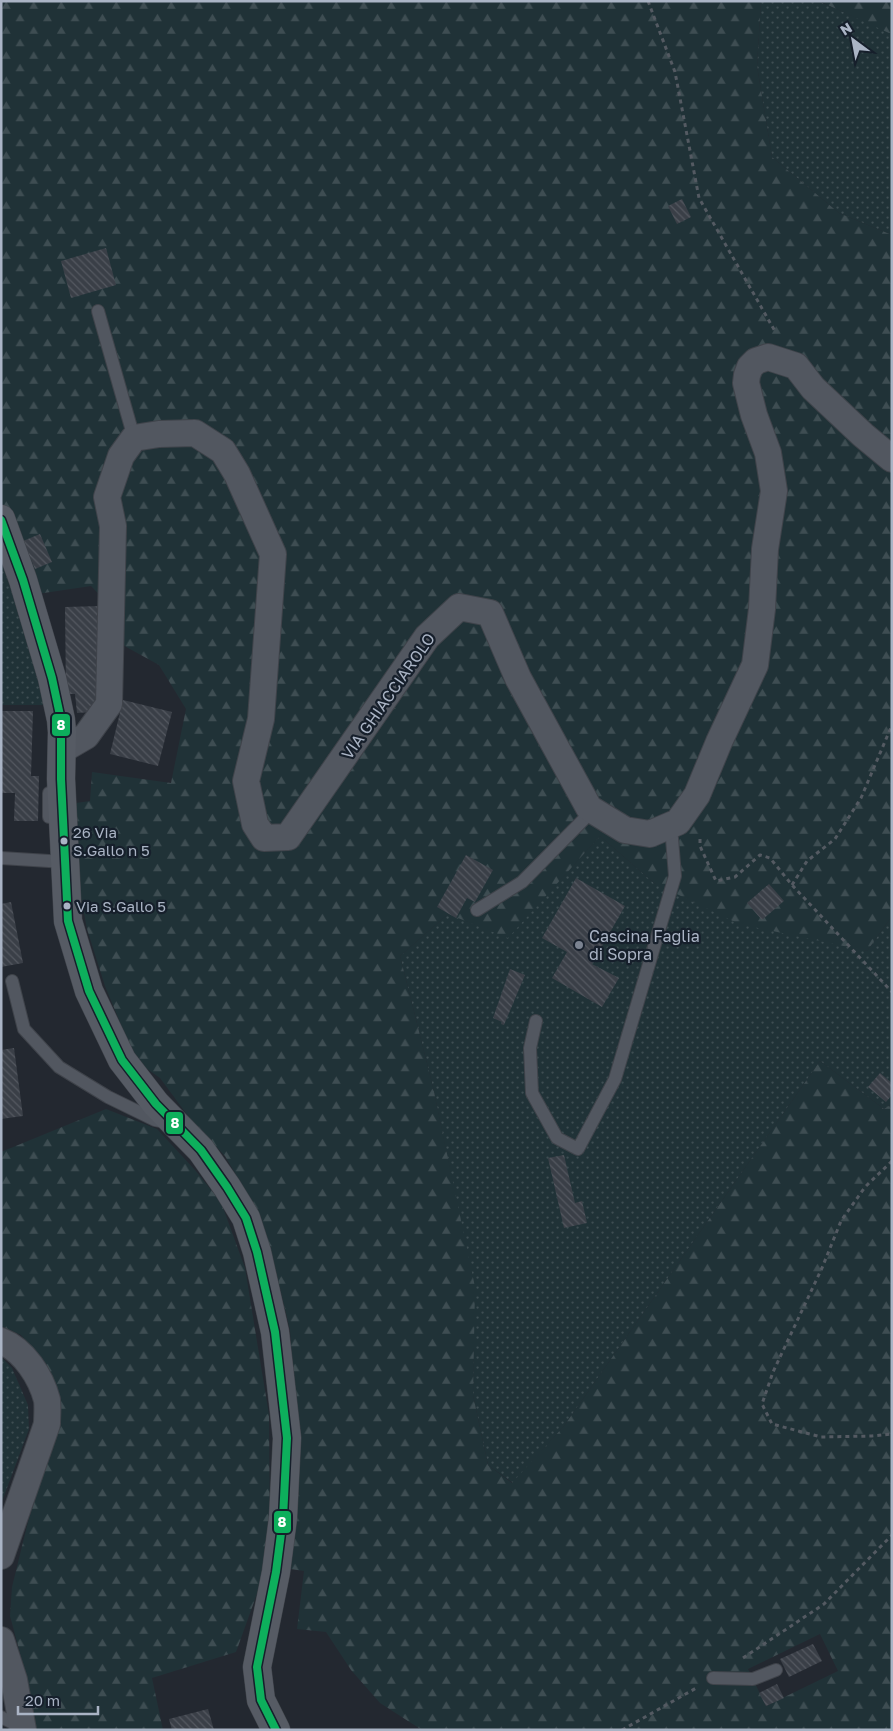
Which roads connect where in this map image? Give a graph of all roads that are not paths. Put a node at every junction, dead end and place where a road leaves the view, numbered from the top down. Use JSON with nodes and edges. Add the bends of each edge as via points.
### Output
{"nodes":[{"id":1,"x":98,"y":311,"type":"dead end"},
{"id":2,"x":134,"y":438,"type":"junction"},
{"id":3,"x":892,"y":459,"type":"edge"},
{"id":4,"x":1,"y":519,"type":"edge"},
{"id":5,"x":61,"y":720,"type":"junction"},
{"id":6,"x":62,"y":750,"type":"junction"},
{"id":7,"x":593,"y":810,"type":"junction"},
{"id":8,"x":49,"y":817,"type":"dead end"},
{"id":9,"x":671,"y":826,"type":"junction"},
{"id":10,"x":1,"y":858,"type":"edge"},
{"id":11,"x":65,"y":862,"type":"junction"},
{"id":12,"x":477,"y":910,"type":"dead end"},
{"id":13,"x":12,"y":981,"type":"dead end"},
{"id":14,"x":536,"y":1021,"type":"dead end"},
{"id":15,"x":175,"y":1123,"type":"junction"},
{"id":16,"x":1,"y":1342,"type":"edge"},
{"id":17,"x":6,"y":1530,"type":"edge"},
{"id":18,"x":1,"y":1556,"type":"edge"},
{"id":19,"x":1,"y":1640,"type":"edge"},
{"id":20,"x":776,"y":1670,"type":"dead end"},
{"id":21,"x":713,"y":1678,"type":"road end"},
{"id":22,"x":16,"y":1725,"type":"edge"},
{"id":23,"x":274,"y":1728,"type":"edge"}],
"edges":[{"from":1,"to":2,"type":"lane"},
{"from":2,"to":6,"type":"street","via":[[121,456],[108,497],[113,526],[109,704],[86,736]]},
{"from":2,"to":7,"type":"street","name":"VIA GHIACCIAROLO","via":[[194,434],[223,451],[274,554],[261,719],[246,781],[255,824],[264,838],[288,837],[427,637],[459,607],[490,613],[518,678]]},
{"from":3,"to":9,"type":"street","name":"VIA GHIACCIAROLO","via":[[814,388],[796,366],[768,357],[750,367],[746,383],[768,453],[774,491],[754,665],[697,795],[678,822]]},
{"from":4,"to":5,"type":"street","via":[[50,669]]},
{"from":5,"to":6,"type":"street"},
{"from":5,"to":8,"type":"lane","via":[[54,738],[49,769]]},
{"from":6,"to":11,"type":"street"},
{"from":7,"to":9,"type":"street","name":"VIA GHIACCIAROLO","via":[[625,830],[650,834]]},
{"from":7,"to":12,"type":"lane","via":[[522,882]]},
{"from":9,"to":14,"type":"lane","via":[[675,876],[615,1079],[578,1149],[557,1138],[532,1093],[530,1048]]},
{"from":10,"to":11,"type":"lane"},
{"from":11,"to":15,"type":"street","via":[[68,921],[89,991],[122,1060]]},
{"from":13,"to":15,"type":"lane","via":[[24,1029],[59,1067],[155,1120]]},
{"from":15,"to":23,"type":"street","via":[[201,1150],[246,1218],[275,1332],[287,1438],[283,1518],[257,1667],[262,1700]]},
{"from":16,"to":17,"type":"street","via":[[25,1358],[47,1401],[47,1424]]},
{"from":17,"to":18,"type":"street"},
{"from":19,"to":22,"type":"street","via":[[14,1680]]},
{"from":20,"to":21,"type":"lane","via":[[753,1679]]}]}
